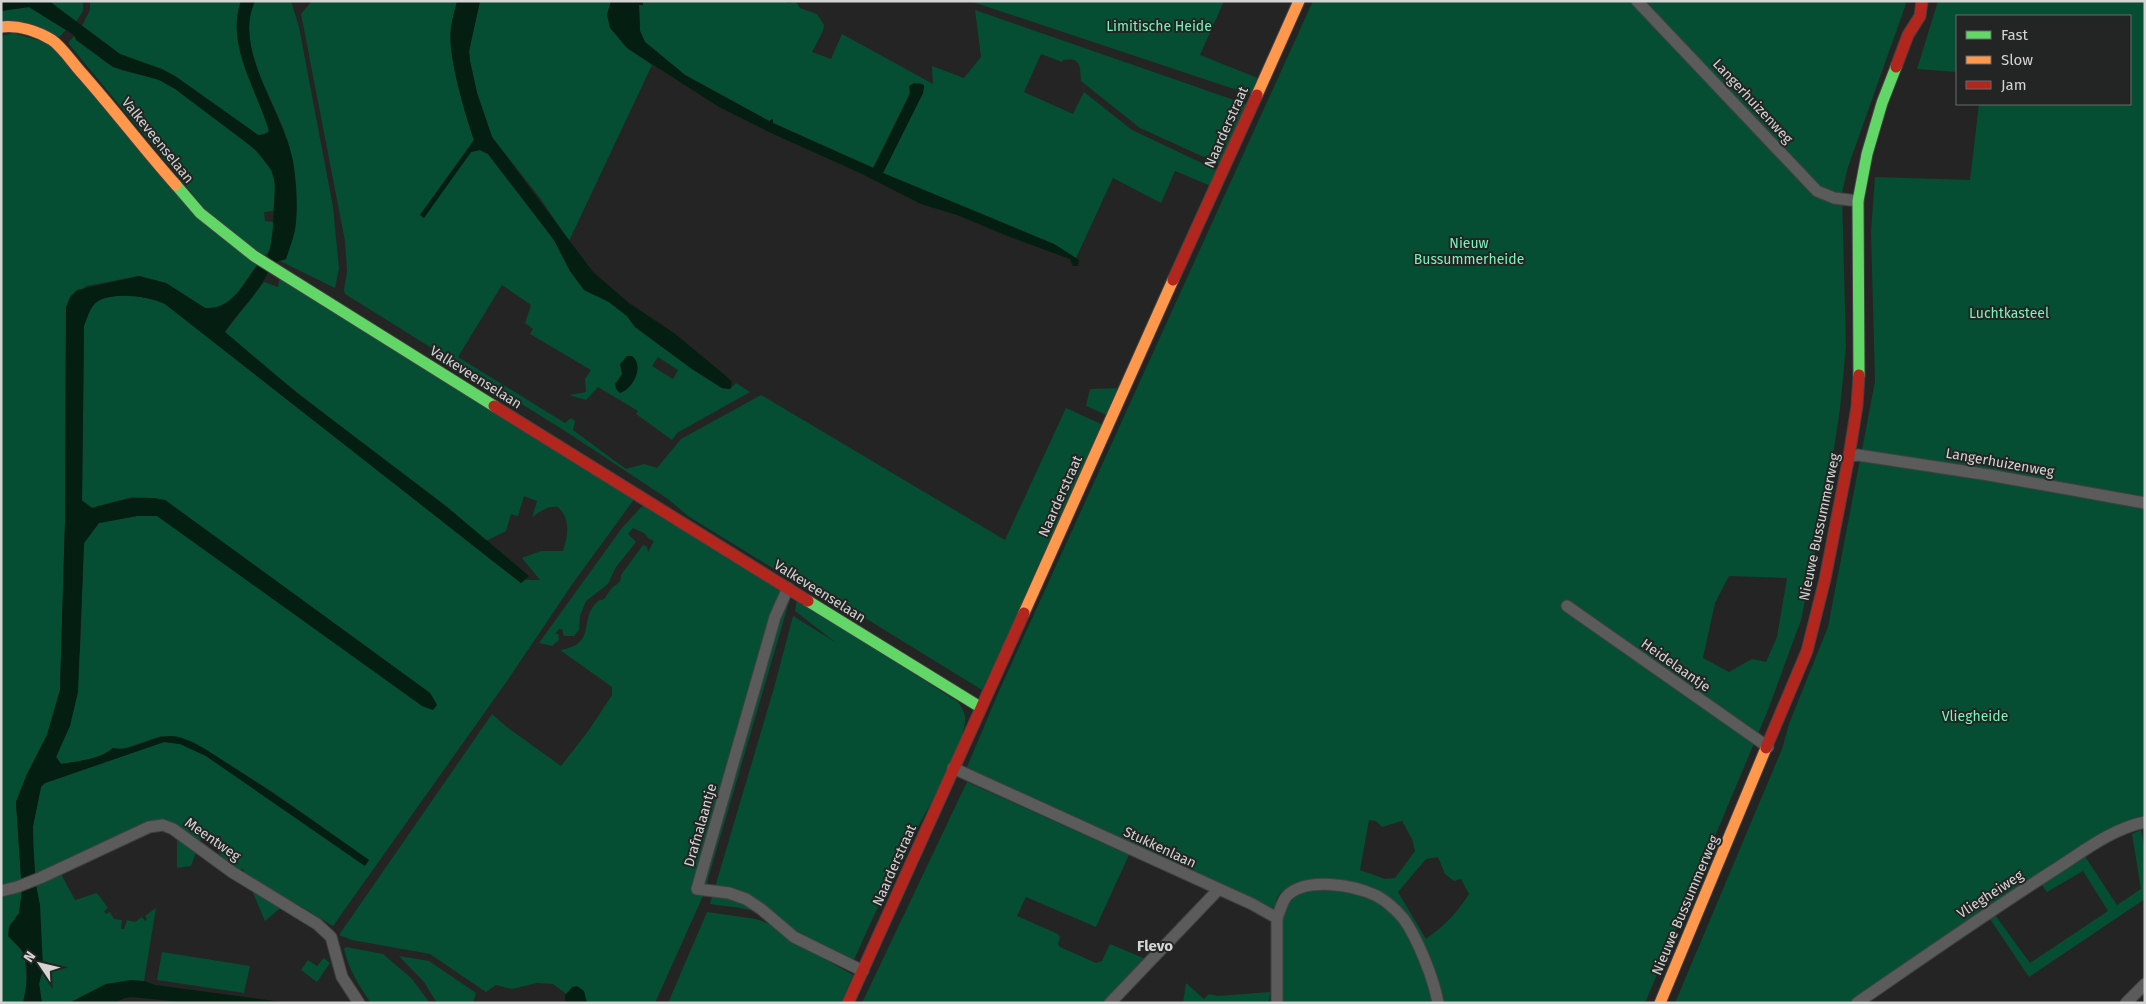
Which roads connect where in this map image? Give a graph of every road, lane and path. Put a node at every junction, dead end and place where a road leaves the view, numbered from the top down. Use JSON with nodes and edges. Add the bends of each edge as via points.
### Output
{"nodes":[{"id":1,"x":1299,"y":1,"type":"edge"},
{"id":2,"x":1637,"y":1,"type":"edge"},
{"id":3,"x":1920,"y":1,"type":"edge"},
{"id":4,"x":1,"y":27,"type":"edge"},
{"id":5,"x":1858,"y":201,"type":"junction"},
{"id":6,"x":1849,"y":456,"type":"junction"},
{"id":7,"x":2145,"y":503,"type":"edge"},
{"id":8,"x":788,"y":588,"type":"junction"},
{"id":9,"x":1567,"y":606,"type":"dead end"},
{"id":10,"x":980,"y":707,"type":"junction"},
{"id":11,"x":1768,"y":746,"type":"junction"},
{"id":12,"x":953,"y":768,"type":"junction"},
{"id":13,"x":2145,"y":822,"type":"edge"},
{"id":14,"x":1,"y":890,"type":"edge"},
{"id":15,"x":1218,"y":890,"type":"junction"},
{"id":16,"x":1277,"y":918,"type":"junction"},
{"id":17,"x":863,"y":971,"type":"junction"},
{"id":18,"x":2145,"y":984,"type":"edge"},
{"id":19,"x":358,"y":1003,"type":"edge"},
{"id":20,"x":848,"y":1003,"type":"edge"},
{"id":21,"x":1110,"y":1003,"type":"edge"},
{"id":22,"x":1277,"y":1003,"type":"edge"},
{"id":23,"x":1438,"y":1003,"type":"edge"},
{"id":24,"x":1660,"y":1003,"type":"edge"},
{"id":25,"x":1857,"y":1003,"type":"edge"},
{"id":26,"x":2126,"y":1003,"type":"edge"}],
"edges":[{"from":1,"to":10,"type":"street","name":"Naarderstraat"},
{"from":2,"to":5,"type":"street","name":"Langerhuizenweg","via":[[1817,191],[1834,198]]},
{"from":3,"to":5,"type":"street","name":"Nieuwe Bussummerweg","via":[[1920,16],[1908,35],[1882,103]]},
{"from":4,"to":8,"type":"street","name":"Valkeveenselaan","via":[[26,29],[53,41],[200,213],[254,256]]},
{"from":5,"to":6,"type":"street","name":"Nieuwe Bussummerweg","via":[[1860,360]]},
{"from":6,"to":7,"type":"street","name":"Langerhuizenweg","via":[[1989,474]]},
{"from":6,"to":11,"type":"street","name":"Nieuwe Bussummerweg","via":[[1807,651]]},
{"from":8,"to":10,"type":"street","name":"Valkeveenselaan"},
{"from":8,"to":17,"type":"street","name":"Drafnalaantje","via":[[769,635],[698,889],[746,899],[794,937]]},
{"from":9,"to":11,"type":"street","name":"Heidelaantje"},
{"from":10,"to":12,"type":"street","name":"Naarderstraat"},
{"from":11,"to":24,"type":"street","name":"Nieuwe Bussummerweg"},
{"from":12,"to":15,"type":"street","name":"Stukkenlaan"},
{"from":12,"to":17,"type":"street","name":"Naarderstraat"},
{"from":13,"to":25,"type":"street","name":"Vliegheiweg","via":[[2109,835],[1990,911]]},
{"from":14,"to":19,"type":"street","name":"Meentweg","via":[[17,888],[149,827],[163,825],[331,936],[342,977]]},
{"from":15,"to":16,"type":"street","name":"Stukkenlaan"},
{"from":15,"to":21,"type":"street"},
{"from":16,"to":22,"type":"street"},
{"from":16,"to":23,"type":"street","via":[[1285,898],[1294,890],[1314,884],[1349,886],[1377,896],[1403,919],[1420,948]]},
{"from":17,"to":20,"type":"street","name":"Naarderstraat"},
{"from":18,"to":26,"type":"street"}]}
